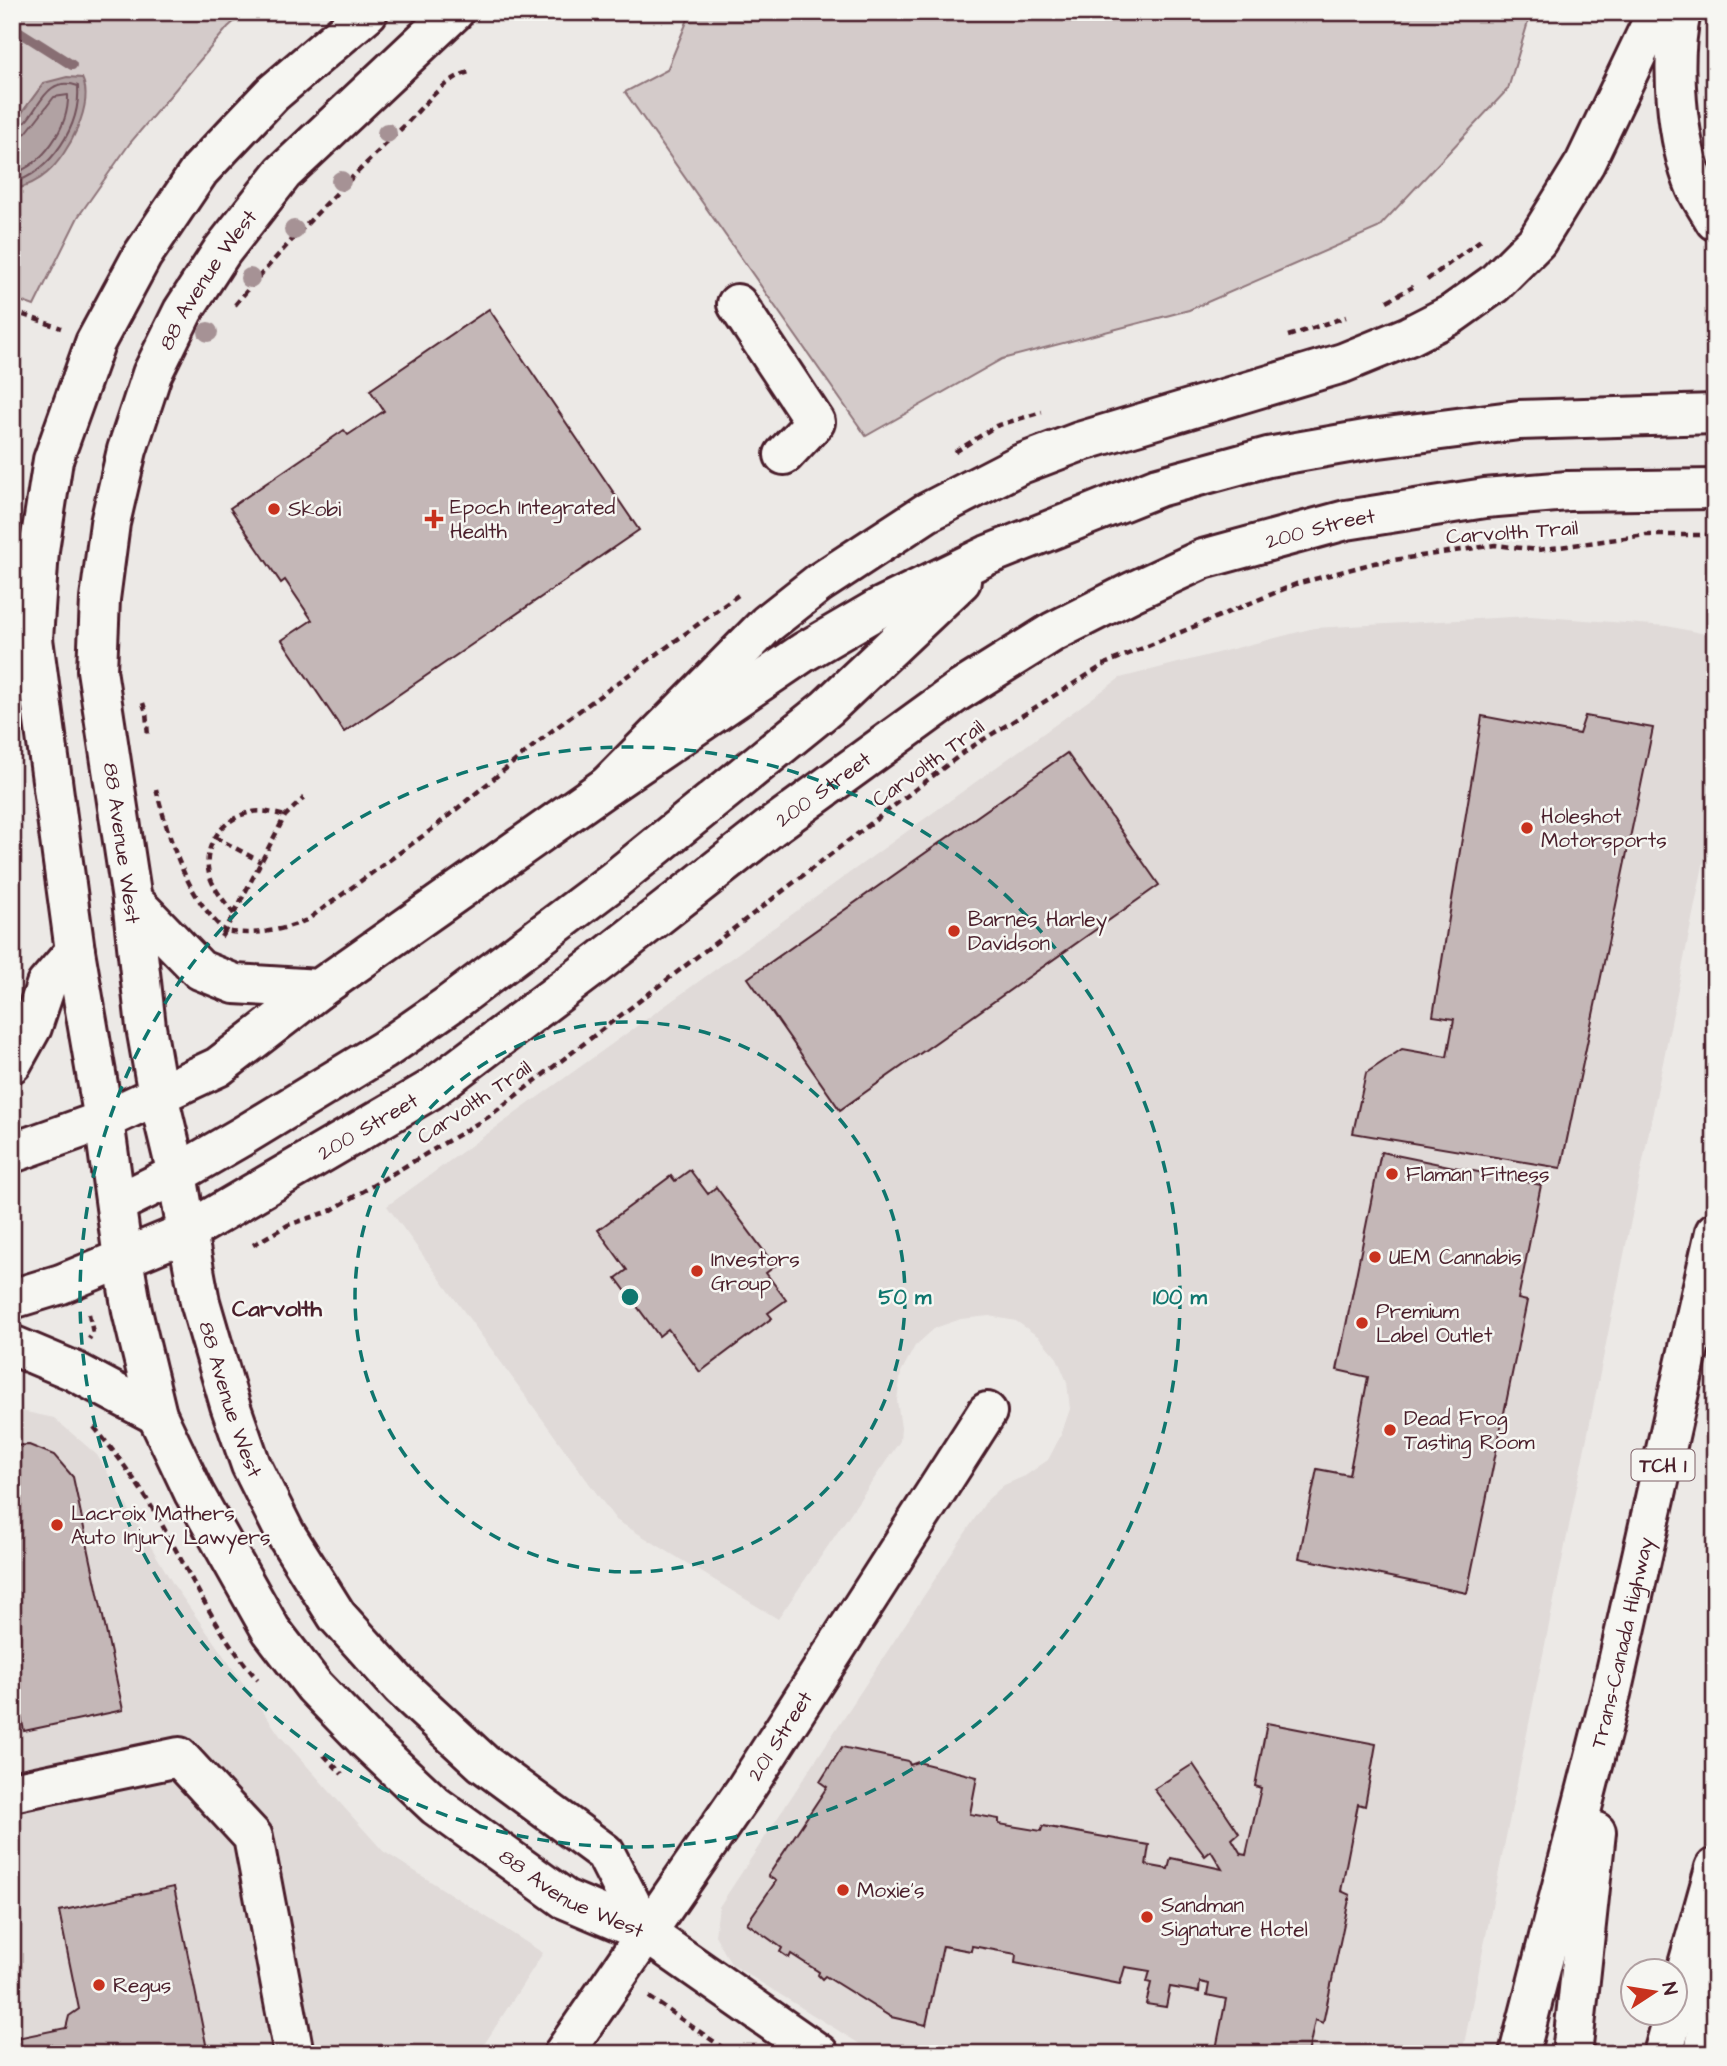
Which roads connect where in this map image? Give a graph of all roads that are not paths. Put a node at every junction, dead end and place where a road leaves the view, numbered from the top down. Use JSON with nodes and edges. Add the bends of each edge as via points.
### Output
{"nodes":[{"id":1,"x":368,"y":12,"type":"edge"},
{"id":2,"x":454,"y":12,"type":"edge"},
{"id":3,"x":1657,"y":12,"type":"edge"},
{"id":4,"x":1681,"y":12,"type":"edge"},
{"id":5,"x":1715,"y":221,"type":"edge"},
{"id":6,"x":737,"y":304,"type":"dead end"},
{"id":7,"x":1715,"y":414,"type":"edge"},
{"id":8,"x":784,"y":455,"type":"dead end"},
{"id":9,"x":1715,"y":489,"type":"edge"},
{"id":10,"x":988,"y":555,"type":"junction"},
{"id":11,"x":607,"y":786,"type":"junction"},
{"id":12,"x":132,"y":900,"type":"junction"},
{"id":13,"x":75,"y":951,"type":"junction"},
{"id":14,"x":319,"y":989,"type":"junction"},
{"id":15,"x":12,"y":1063,"type":"edge"},
{"id":16,"x":158,"y":1095,"type":"junction"},
{"id":17,"x":104,"y":1119,"type":"junction"},
{"id":18,"x":12,"y":1153,"type":"edge"},
{"id":19,"x":177,"y":1174,"type":"junction"},
{"id":20,"x":116,"y":1204,"type":"junction"},
{"id":21,"x":187,"y":1232,"type":"junction"},
{"id":22,"x":1715,"y":1232,"type":"edge"},
{"id":23,"x":123,"y":1258,"type":"junction"},
{"id":24,"x":12,"y":1299,"type":"edge"},
{"id":25,"x":12,"y":1345,"type":"edge"},
{"id":26,"x":987,"y":1412,"type":"dead end"},
{"id":27,"x":157,"y":1415,"type":"junction"},
{"id":28,"x":1610,"y":1698,"type":"junction"},
{"id":29,"x":12,"y":1792,"type":"edge"},
{"id":30,"x":1715,"y":1868,"type":"edge"},
{"id":31,"x":646,"y":1933,"type":"junction"},
{"id":32,"x":1715,"y":1985,"type":"edge"},
{"id":33,"x":294,"y":2054,"type":"edge"},
{"id":34,"x":563,"y":2054,"type":"edge"},
{"id":35,"x":819,"y":2054,"type":"edge"},
{"id":36,"x":1519,"y":2054,"type":"edge"},
{"id":37,"x":1572,"y":2054,"type":"edge"},
{"id":38,"x":1663,"y":2054,"type":"edge"},
{"id":39,"x":1704,"y":2054,"type":"edge"}],
"edges":[{"from":1,"to":13,"type":"main road","name":"88 Avenue West","via":[[272,94],[200,170],[142,256],[95,342],[52,460],[33,639]]},
{"from":2,"to":12,"type":"main road","name":"88 Avenue West","via":[[284,173],[222,251],[183,311],[152,374],[110,523],[97,670]]},
{"from":3,"to":11,"type":"main road","via":[[1585,163],[1537,241],[1494,284],[1452,314],[1409,336],[1343,362],[1079,442],[1021,464],[926,513],[819,583],[767,624]]},
{"from":4,"to":5,"type":"main road","via":[[1676,89],[1684,151],[1696,188]]},
{"from":6,"to":8,"type":"main road","via":[[815,422]]},
{"from":7,"to":10,"type":"main road","via":[[1519,420],[1268,457],[1158,487]]},
{"from":9,"to":21,"type":"main road","name":"200 Street","via":[[1568,491],[1485,498],[1346,520],[1203,559],[1132,592],[1053,632],[957,692],[770,828],[430,1090]]},
{"from":10,"to":11,"type":"main road","via":[[881,607],[804,652]]},
{"from":10,"to":19,"type":"main road","via":[[827,708],[601,890],[384,1050]]},
{"from":11,"to":14,"type":"main road"},
{"from":12,"to":14,"type":"main road","via":[[200,970],[235,984]]},
{"from":12,"to":16,"type":"main road","name":"88 Avenue West"},
{"from":13,"to":15,"type":"main road","via":[[46,985],[32,1027]]},
{"from":13,"to":17,"type":"main road","name":"88 Avenue West"},
{"from":14,"to":16,"type":"main road","via":[[218,1067]]},
{"from":16,"to":17,"type":"main road"},
{"from":16,"to":19,"type":"main road","name":"88 Avenue West"},
{"from":17,"to":18,"type":"main road"},
{"from":17,"to":20,"type":"main road","name":"88 Avenue West"},
{"from":19,"to":20,"type":"main road"},
{"from":19,"to":21,"type":"main road","name":"88 Avenue West"},
{"from":20,"to":23,"type":"main road","name":"88 Avenue West"},
{"from":21,"to":23,"type":"main road","name":"200 Street"},
{"from":21,"to":31,"type":"main road","name":"88 Avenue West","via":[[200,1302],[251,1465],[285,1533],[337,1616],[401,1687],[483,1763],[606,1853]]},
{"from":22,"to":28,"type":"main road","name":"Trans-Canada Highway","number":"TCH 1"},
{"from":23,"to":24,"type":"main road","name":"200 Street"},
{"from":23,"to":27,"type":"main road","name":"88 Avenue West"},
{"from":25,"to":27,"type":"main road","via":[[74,1371]]},
{"from":26,"to":31,"type":"main road","name":"201 Street","via":[[745,1790]]},
{"from":27,"to":31,"type":"main road","name":"88 Avenue West","via":[[194,1493],[271,1630],[314,1686],[436,1806],[565,1899]]},
{"from":28,"to":36,"type":"main road","name":"Trans-Canada Highway","number":"TCH 1"},
{"from":28,"to":37,"type":"main road"},
{"from":29,"to":33,"type":"main road","via":[[179,1757],[253,1837]]},
{"from":30,"to":38,"type":"main road"},
{"from":31,"to":34,"type":"main road","name":"201 Street"},
{"from":31,"to":35,"type":"main road"},
{"from":32,"to":39,"type":"main road"}]}
